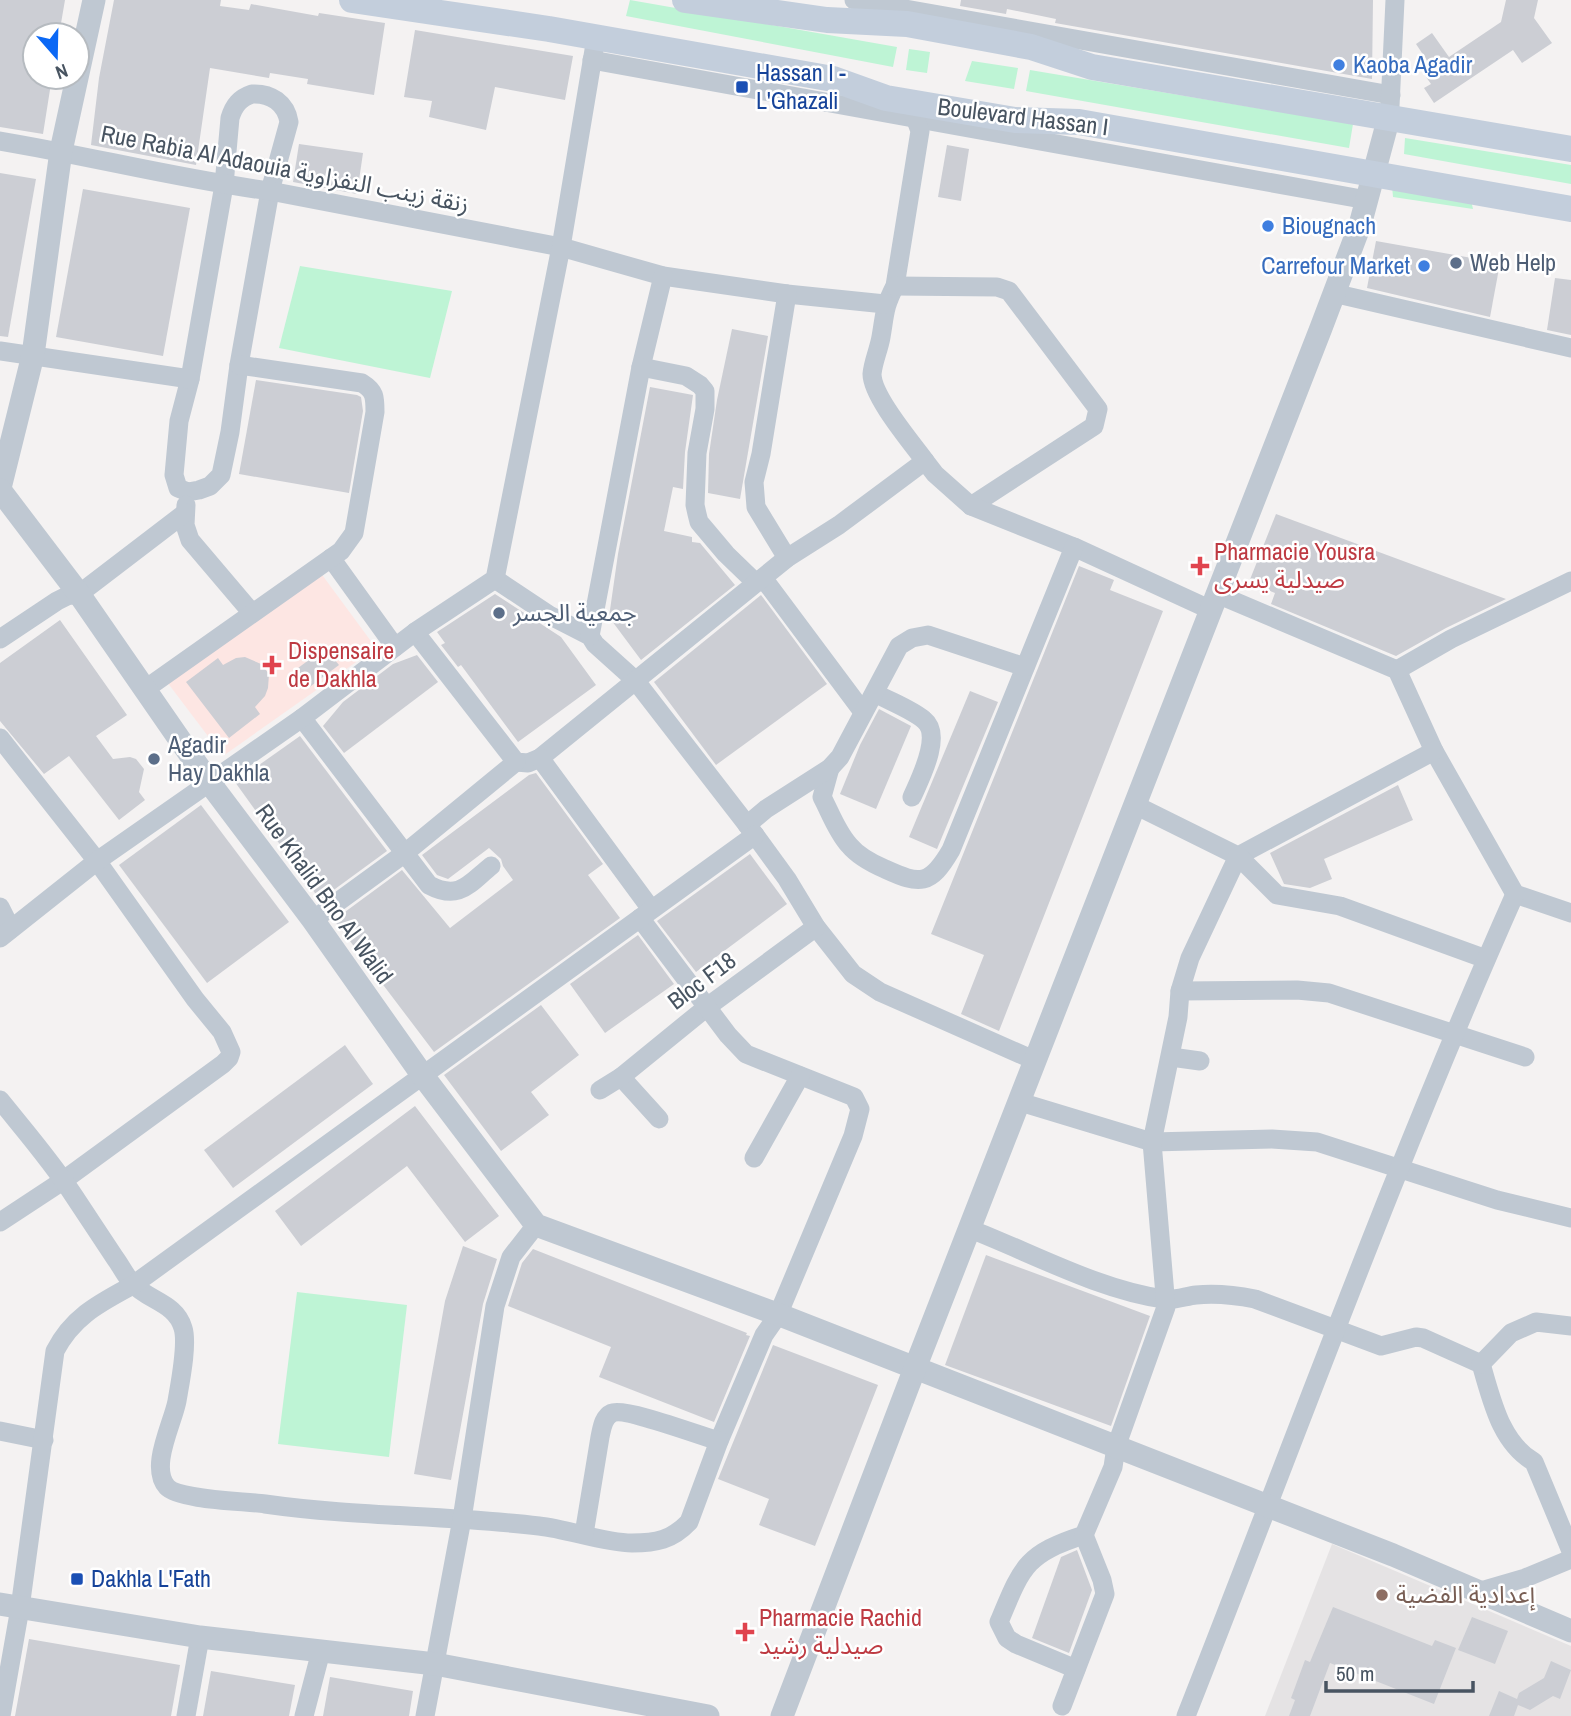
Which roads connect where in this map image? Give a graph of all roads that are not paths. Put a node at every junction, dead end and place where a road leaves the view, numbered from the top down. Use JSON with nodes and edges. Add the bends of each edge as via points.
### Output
{"nodes":[{"id":1,"x":94,"y":0,"type":"edge"},
{"id":2,"x":352,"y":0,"type":"edge"},
{"id":3,"x":685,"y":0,"type":"edge"},
{"id":4,"x":854,"y":0,"type":"edge"},
{"id":5,"x":1395,"y":0,"type":"edge"},
{"id":6,"x":932,"y":7,"type":"edge"},
{"id":7,"x":594,"y":49,"type":"junction"},
{"id":8,"x":1390,"y":106,"type":"junction"},
{"id":9,"x":913,"y":110,"type":"junction"},
{"id":10,"x":1006,"y":127,"type":"junction"},
{"id":11,"x":0,"y":141,"type":"edge"},
{"id":12,"x":1571,"y":149,"type":"edge"},
{"id":13,"x":61,"y":151,"type":"junction"},
{"id":14,"x":1374,"y":174,"type":"junction"},
{"id":15,"x":224,"y":185,"type":"junction"},
{"id":16,"x":270,"y":191,"type":"junction"},
{"id":17,"x":1367,"y":200,"type":"junction"},
{"id":18,"x":1571,"y":209,"type":"edge"},
{"id":19,"x":561,"y":247,"type":"junction"},
{"id":20,"x":663,"y":276,"type":"junction"},
{"id":21,"x":895,"y":286,"type":"junction"},
{"id":22,"x":1333,"y":293,"type":"junction"},
{"id":23,"x":787,"y":294,"type":"junction"},
{"id":24,"x":885,"y":304,"type":"junction"},
{"id":25,"x":1571,"y":348,"type":"edge"},
{"id":26,"x":0,"y":351,"type":"edge"},
{"id":27,"x":33,"y":355,"type":"junction"},
{"id":28,"x":239,"y":365,"type":"junction"},
{"id":29,"x":641,"y":367,"type":"junction"},
{"id":30,"x":190,"y":380,"type":"junction"},
{"id":31,"x":925,"y":461,"type":"junction"},
{"id":32,"x":0,"y":489,"type":"edge"},
{"id":33,"x":188,"y":492,"type":"junction"},
{"id":34,"x":971,"y":506,"type":"junction"},
{"id":35,"x":185,"y":513,"type":"junction"},
{"id":36,"x":1074,"y":547,"type":"junction"},
{"id":37,"x":331,"y":558,"type":"junction"},
{"id":38,"x":787,"y":558,"type":"junction"},
{"id":39,"x":495,"y":579,"type":"junction"},
{"id":40,"x":760,"y":580,"type":"junction"},
{"id":41,"x":1571,"y":581,"type":"edge"},
{"id":42,"x":79,"y":594,"type":"junction"},
{"id":43,"x":1214,"y":602,"type":"junction"},
{"id":44,"x":253,"y":613,"type":"junction"},
{"id":45,"x":415,"y":632,"type":"junction"},
{"id":46,"x":590,"y":636,"type":"junction"},
{"id":47,"x":0,"y":639,"type":"edge"},
{"id":48,"x":395,"y":647,"type":"junction"},
{"id":49,"x":1025,"y":667,"type":"junction"},
{"id":50,"x":1397,"y":670,"type":"junction"},
{"id":51,"x":635,"y":680,"type":"junction"},
{"id":52,"x":144,"y":690,"type":"junction"},
{"id":53,"x":875,"y":693,"type":"junction"},
{"id":54,"x":863,"y":712,"type":"junction"},
{"id":55,"x":302,"y":718,"type":"junction"},
{"id":56,"x":0,"y":738,"type":"edge"},
{"id":57,"x":1434,"y":751,"type":"junction"},
{"id":58,"x":540,"y":758,"type":"junction"},
{"id":59,"x":516,"y":762,"type":"junction"},
{"id":60,"x":830,"y":768,"type":"junction"},
{"id":61,"x":209,"y":782,"type":"junction"},
{"id":62,"x":912,"y":797,"type":"dead end"},
{"id":63,"x":1135,"y":805,"type":"junction"},
{"id":64,"x":751,"y":830,"type":"junction"},
{"id":65,"x":405,"y":853,"type":"junction"},
{"id":66,"x":1238,"y":856,"type":"junction"},
{"id":67,"x":97,"y":861,"type":"junction"},
{"id":68,"x":491,"y":866,"type":"dead end"},
{"id":69,"x":1515,"y":894,"type":"junction"},
{"id":70,"x":0,"y":907,"type":"edge"},
{"id":71,"x":1571,"y":913,"type":"edge"},
{"id":72,"x":646,"y":914,"type":"junction"},
{"id":73,"x":313,"y":920,"type":"junction"},
{"id":74,"x":816,"y":927,"type":"junction"},
{"id":75,"x":6,"y":933,"type":"edge"},
{"id":76,"x":1486,"y":959,"type":"junction"},
{"id":77,"x":1181,"y":991,"type":"junction"},
{"id":78,"x":707,"y":1007,"type":"junction"},
{"id":79,"x":1454,"y":1034,"type":"junction"},
{"id":80,"x":1171,"y":1057,"type":"junction"},
{"id":81,"x":1525,"y":1057,"type":"dead end"},
{"id":82,"x":1036,"y":1061,"type":"junction"},
{"id":83,"x":1200,"y":1061,"type":"dead end"},
{"id":84,"x":424,"y":1076,"type":"junction"},
{"id":85,"x":800,"y":1076,"type":"junction"},
{"id":86,"x":621,"y":1077,"type":"junction"},
{"id":87,"x":600,"y":1090,"type":"dead end"},
{"id":88,"x":0,"y":1100,"type":"edge"},
{"id":89,"x":1020,"y":1102,"type":"junction"},
{"id":90,"x":660,"y":1119,"type":"dead end"},
{"id":91,"x":1152,"y":1142,"type":"junction"},
{"id":92,"x":754,"y":1158,"type":"dead end"},
{"id":93,"x":1399,"y":1170,"type":"junction"},
{"id":94,"x":64,"y":1180,"type":"junction"},
{"id":95,"x":1571,"y":1218,"type":"edge"},
{"id":96,"x":0,"y":1222,"type":"edge"},
{"id":97,"x":536,"y":1225,"type":"junction"},
{"id":98,"x":971,"y":1229,"type":"junction"},
{"id":99,"x":133,"y":1284,"type":"junction"},
{"id":100,"x":1167,"y":1300,"type":"junction"},
{"id":101,"x":778,"y":1315,"type":"junction"},
{"id":102,"x":1571,"y":1326,"type":"edge"},
{"id":103,"x":1338,"y":1328,"type":"junction"},
{"id":104,"x":1481,"y":1364,"type":"junction"},
{"id":105,"x":915,"y":1368,"type":"junction"},
{"id":106,"x":0,"y":1431,"type":"edge"},
{"id":107,"x":44,"y":1440,"type":"junction"},
{"id":108,"x":719,"y":1441,"type":"junction"},
{"id":109,"x":1116,"y":1447,"type":"junction"},
{"id":110,"x":1268,"y":1506,"type":"junction"},
{"id":111,"x":462,"y":1519,"type":"junction"},
{"id":112,"x":584,"y":1534,"type":"junction"},
{"id":113,"x":1084,"y":1535,"type":"junction"},
{"id":114,"x":1571,"y":1551,"type":"edge"},
{"id":115,"x":1571,"y":1559,"type":"edge"},
{"id":116,"x":1477,"y":1592,"type":"junction"},
{"id":117,"x":10,"y":1606,"type":"edge"},
{"id":118,"x":1571,"y":1630,"type":"edge"},
{"id":119,"x":200,"y":1637,"type":"junction"},
{"id":120,"x":321,"y":1651,"type":"junction"},
{"id":121,"x":435,"y":1664,"type":"junction"},
{"id":122,"x":1076,"y":1669,"type":"junction"},
{"id":123,"x":1062,"y":1706,"type":"dead end"},
{"id":124,"x":661,"y":1712,"type":"edge"},
{"id":125,"x":1,"y":1716,"type":"edge"},
{"id":126,"x":186,"y":1716,"type":"edge"},
{"id":127,"x":304,"y":1716,"type":"edge"},
{"id":128,"x":425,"y":1716,"type":"edge"},
{"id":129,"x":708,"y":1716,"type":"edge"},
{"id":130,"x":782,"y":1716,"type":"edge"},
{"id":131,"x":1186,"y":1716,"type":"edge"}],
"edges":[{"from":1,"to":13,"type":"street"},
{"from":2,"to":7,"type":"main road","name":"Boulevard Hassan I"},
{"from":3,"to":8,"type":"main road","via":[[827,20],[907,24],[1031,47],[1092,67]]},
{"from":4,"to":6,"type":"street"},
{"from":5,"to":8,"type":"street"},
{"from":6,"to":8,"type":"street"},
{"from":7,"to":9,"type":"main road","name":"Boulevard Hassan I","via":[[833,79]]},
{"from":7,"to":19,"type":"street"},
{"from":8,"to":12,"type":"main road"},
{"from":8,"to":14,"type":"street"},
{"from":9,"to":10,"type":"main road","name":"Boulevard Hassan I"},
{"from":9,"to":21,"type":"street","via":[[920,131]]},
{"from":10,"to":14,"type":"main road","name":"Boulevard Hassan I","via":[[1079,122]]},
{"from":10,"to":17,"type":"street"},
{"from":11,"to":13,"type":"street","name":"Rue Rabia Al Adaouia زنقة زينب النفزاوية"},
{"from":13,"to":15,"type":"street","name":"Rue Rabia Al Adaouia زنقة زينب النفزاوية"},
{"from":13,"to":27,"type":"street"},
{"from":14,"to":17,"type":"street"},
{"from":14,"to":18,"type":"main road","name":"Boulevard Hassan I"},
{"from":15,"to":16,"type":"street","name":"Rue Rabia Al Adaouia زنقة زينب النفزاوية"},
{"from":15,"to":16,"type":"street","via":[[233,109],[246,96],[262,94],[284,107],[289,122]]},
{"from":15,"to":30,"type":"street"},
{"from":16,"to":19,"type":"street","name":"Rue Rabia Al Adaouia زنقة زينب النفزاوية"},
{"from":16,"to":28,"type":"street"},
{"from":17,"to":22,"type":"street"},
{"from":19,"to":20,"type":"street","name":"Rue Rabia Al Adaouia زنقة زينب النفزاوية"},
{"from":19,"to":39,"type":"street"},
{"from":20,"to":23,"type":"street","name":"Rue Rabia Al Adaouia زنقة زينب النفزاوية"},
{"from":20,"to":29,"type":"street"},
{"from":21,"to":24,"type":"street"},
{"from":21,"to":34,"type":"street","via":[[1009,291],[1098,409],[1094,426]]},
{"from":22,"to":25,"type":"street"},
{"from":22,"to":43,"type":"street"},
{"from":23,"to":24,"type":"street","name":"Rue Rabia Al Adaouia زنقة زينب النفزاوية"},
{"from":23,"to":38,"type":"street","via":[[754,482],[756,508]]},
{"from":24,"to":31,"type":"street","via":[[872,374],[874,387]]},
{"from":26,"to":27,"type":"street"},
{"from":27,"to":30,"type":"street"},
{"from":27,"to":32,"type":"street"},
{"from":28,"to":33,"type":"street","via":[[221,475],[211,486]]},
{"from":28,"to":37,"type":"street","via":[[362,383],[372,389],[376,412],[354,533]]},
{"from":29,"to":40,"type":"street","via":[[686,376],[705,391],[697,453],[695,505],[699,522],[726,554]]},
{"from":29,"to":46,"type":"street"},
{"from":30,"to":33,"type":"street","via":[[179,421],[173,475],[178,488]]},
{"from":31,"to":34,"type":"street"},
{"from":31,"to":38,"type":"street"},
{"from":32,"to":42,"type":"street","name":"Rue Khalid Bno Al Walid"},
{"from":33,"to":35,"type":"street"},
{"from":34,"to":36,"type":"street"},
{"from":35,"to":42,"type":"street"},
{"from":35,"to":44,"type":"street","via":[[190,540]]},
{"from":36,"to":43,"type":"street"},
{"from":36,"to":49,"type":"street"},
{"from":37,"to":44,"type":"street"},
{"from":37,"to":48,"type":"street"},
{"from":38,"to":40,"type":"street"},
{"from":39,"to":45,"type":"street"},
{"from":39,"to":46,"type":"street"},
{"from":40,"to":51,"type":"street"},
{"from":40,"to":54,"type":"street"},
{"from":41,"to":50,"type":"street"},
{"from":42,"to":47,"type":"street","via":[[57,601]]},
{"from":42,"to":52,"type":"street","name":"Rue Khalid Bno Al Walid"},
{"from":43,"to":50,"type":"street"},
{"from":43,"to":63,"type":"street"},
{"from":44,"to":52,"type":"street"},
{"from":45,"to":48,"type":"street"},
{"from":45,"to":59,"type":"street"},
{"from":46,"to":51,"type":"street"},
{"from":48,"to":55,"type":"street"},
{"from":49,"to":53,"type":"street","via":[[928,635],[898,646]]},
{"from":49,"to":60,"type":"street","via":[[951,850],[931,875],[918,881],[905,879],[847,844],[822,797]]},
{"from":50,"to":57,"type":"street"},
{"from":51,"to":58,"type":"street"},
{"from":51,"to":64,"type":"street"},
{"from":52,"to":61,"type":"street","name":"Rue Khalid Bno Al Walid"},
{"from":53,"to":54,"type":"street"},
{"from":53,"to":62,"type":"street","via":[[930,727],[928,760]]},
{"from":54,"to":60,"type":"street"},
{"from":55,"to":61,"type":"street"},
{"from":55,"to":65,"type":"street"},
{"from":56,"to":67,"type":"street"},
{"from":57,"to":66,"type":"street"},
{"from":57,"to":69,"type":"street"},
{"from":58,"to":59,"type":"street"},
{"from":58,"to":72,"type":"street"},
{"from":59,"to":65,"type":"street"},
{"from":60,"to":64,"type":"street","via":[[766,809]]},
{"from":61,"to":67,"type":"street"},
{"from":61,"to":73,"type":"street","name":"Rue Khalid Bno Al Walid"},
{"from":63,"to":66,"type":"street"},
{"from":63,"to":82,"type":"street"},
{"from":64,"to":72,"type":"street"},
{"from":64,"to":74,"type":"street"},
{"from":65,"to":68,"type":"street","via":[[429,885],[443,892],[464,888]]},
{"from":65,"to":73,"type":"street"},
{"from":66,"to":76,"type":"street","via":[[1277,895],[1340,906]]},
{"from":66,"to":77,"type":"street","via":[[1190,958]]},
{"from":67,"to":75,"type":"street"},
{"from":67,"to":94,"type":"street","via":[[222,1032],[231,1052],[223,1064]]},
{"from":69,"to":71,"type":"street"},
{"from":69,"to":76,"type":"street"},
{"from":70,"to":75,"type":"street"},
{"from":72,"to":78,"type":"street"},
{"from":72,"to":84,"type":"street"},
{"from":73,"to":84,"type":"street","name":"Rue Khalid Bno Al Walid"},
{"from":74,"to":78,"type":"street","name":"Bloc F18"},
{"from":74,"to":82,"type":"street","via":[[865,984]]},
{"from":76,"to":79,"type":"street"},
{"from":77,"to":79,"type":"street","via":[[1316,991]]},
{"from":77,"to":80,"type":"street"},
{"from":78,"to":85,"type":"street","via":[[746,1054]]},
{"from":78,"to":86,"type":"street","name":"Bloc F18"},
{"from":79,"to":81,"type":"street"},
{"from":79,"to":93,"type":"street"},
{"from":80,"to":83,"type":"street"},
{"from":80,"to":91,"type":"street"},
{"from":82,"to":89,"type":"street"},
{"from":84,"to":97,"type":"street","name":"Rue Khalid Bno Al Walid"},
{"from":84,"to":99,"type":"street"},
{"from":85,"to":92,"type":"street"},
{"from":85,"to":101,"type":"street","via":[[853,1097],[860,1109]]},
{"from":86,"to":87,"type":"street","name":"Bloc F18"},
{"from":86,"to":90,"type":"street"},
{"from":88,"to":94,"type":"street"},
{"from":89,"to":91,"type":"street"},
{"from":89,"to":98,"type":"street"},
{"from":91,"to":93,"type":"street","via":[[1307,1140]]},
{"from":91,"to":100,"type":"street"},
{"from":93,"to":95,"type":"street"},
{"from":93,"to":103,"type":"street"},
{"from":94,"to":96,"type":"street"},
{"from":94,"to":99,"type":"street"},
{"from":97,"to":101,"type":"street"},
{"from":97,"to":111,"type":"street","via":[[511,1257],[495,1306]]},
{"from":98,"to":100,"type":"street","via":[[1091,1279]]},
{"from":98,"to":105,"type":"street"},
{"from":99,"to":107,"type":"street","via":[[94,1307],[63,1335],[55,1351]]},
{"from":99,"to":111,"type":"street","via":[[174,1311],[186,1338],[177,1402],[161,1462],[162,1477],[173,1492],[315,1511]]},
{"from":100,"to":103,"type":"street","via":[[1234,1295]]},
{"from":100,"to":109,"type":"street"},
{"from":101,"to":105,"type":"street"},
{"from":101,"to":108,"type":"street","via":[[764,1335]]},
{"from":102,"to":104,"type":"street","via":[[1536,1322],[1511,1333]]},
{"from":103,"to":104,"type":"street","via":[[1384,1346],[1420,1337]]},
{"from":103,"to":110,"type":"street"},
{"from":104,"to":114,"type":"street","via":[[1509,1440],[1534,1462]]},
{"from":105,"to":109,"type":"street"},
{"from":105,"to":130,"type":"street"},
{"from":106,"to":107,"type":"street"},
{"from":107,"to":117,"type":"street"},
{"from":108,"to":112,"type":"street","via":[[689,1522],[674,1536],[659,1542],[628,1543]]},
{"from":108,"to":112,"type":"street","via":[[631,1413],[609,1414],[600,1437]]},
{"from":109,"to":110,"type":"street"},
{"from":109,"to":113,"type":"street","via":[[1113,1467]]},
{"from":110,"to":116,"type":"street"},
{"from":110,"to":131,"type":"street"},
{"from":111,"to":112,"type":"street"},
{"from":111,"to":121,"type":"street"},
{"from":113,"to":122,"type":"street","via":[[1105,1594]]},
{"from":113,"to":122,"type":"street","via":[[1031,1559],[999,1622],[1007,1639]]},
{"from":115,"to":116,"type":"street"},
{"from":116,"to":118,"type":"street"},
{"from":117,"to":119,"type":"street"},
{"from":117,"to":125,"type":"street"},
{"from":119,"to":120,"type":"street"},
{"from":119,"to":126,"type":"street"},
{"from":120,"to":121,"type":"street"},
{"from":120,"to":127,"type":"street"},
{"from":121,"to":124,"type":"street"},
{"from":121,"to":128,"type":"street"},
{"from":122,"to":123,"type":"street"},
{"from":124,"to":129,"type":"street"}]}
